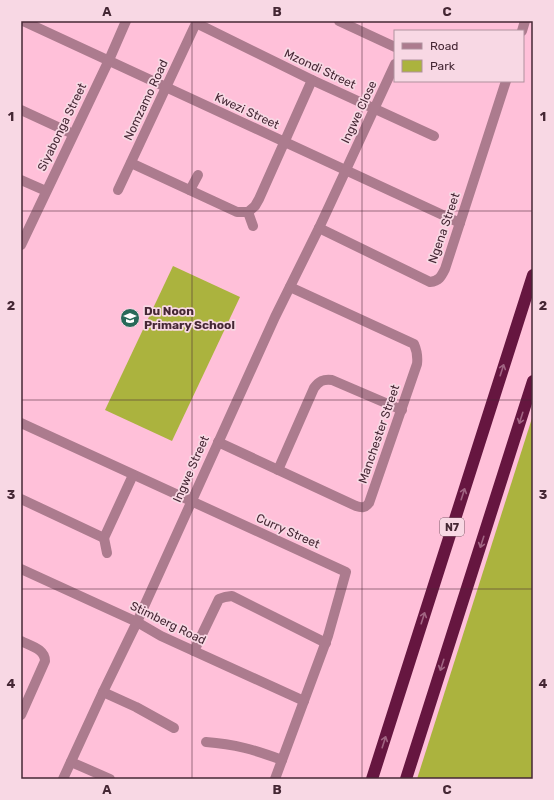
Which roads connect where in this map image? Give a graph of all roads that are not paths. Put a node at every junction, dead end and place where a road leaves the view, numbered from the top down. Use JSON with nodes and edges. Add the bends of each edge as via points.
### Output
{"nodes":[{"id":1,"x":23,"y":21,"type":"edge"},
{"id":2,"x":126,"y":21,"type":"edge"},
{"id":3,"x":339,"y":21,"type":"edge"},
{"id":4,"x":196,"y":22,"type":"edge"},
{"id":5,"x":394,"y":47,"type":"edge"},
{"id":6,"x":109,"y":60,"type":"junction"},
{"id":7,"x":394,"y":66,"type":"edge"},
{"id":8,"x":312,"y":80,"type":"junction"},
{"id":9,"x":506,"y":82,"type":"edge"},
{"id":10,"x":166,"y":87,"type":"junction"},
{"id":11,"x":375,"y":109,"type":"junction"},
{"id":12,"x":21,"y":110,"type":"edge"},
{"id":13,"x":73,"y":134,"type":"junction"},
{"id":14,"x":434,"y":136,"type":"dead end"},
{"id":15,"x":284,"y":143,"type":"junction"},
{"id":16,"x":131,"y":163,"type":"junction"},
{"id":17,"x":346,"y":170,"type":"junction"},
{"id":18,"x":198,"y":175,"type":"dead end"},
{"id":19,"x":21,"y":180,"type":"edge"},
{"id":20,"x":118,"y":190,"type":"dead end"},
{"id":21,"x":190,"y":190,"type":"junction"},
{"id":22,"x":46,"y":191,"type":"junction"},
{"id":23,"x":248,"y":212,"type":"junction"},
{"id":24,"x":460,"y":223,"type":"junction"},
{"id":25,"x":253,"y":226,"type":"dead end"},
{"id":26,"x":319,"y":228,"type":"junction"},
{"id":27,"x":21,"y":245,"type":"edge"},
{"id":28,"x":533,"y":275,"type":"edge"},
{"id":29,"x":290,"y":287,"type":"junction"},
{"id":30,"x":533,"y":381,"type":"edge"},
{"id":31,"x":402,"y":410,"type":"junction"},
{"id":32,"x":21,"y":423,"type":"edge"},
{"id":33,"x":218,"y":442,"type":"junction"},
{"id":34,"x":278,"y":470,"type":"junction"},
{"id":35,"x":133,"y":475,"type":"junction"},
{"id":36,"x":21,"y":499,"type":"edge"},
{"id":37,"x":191,"y":501,"type":"junction"},
{"id":38,"x":104,"y":538,"type":"junction"},
{"id":39,"x":107,"y":553,"type":"dead end"},
{"id":40,"x":21,"y":569,"type":"edge"},
{"id":41,"x":137,"y":622,"type":"junction"},
{"id":42,"x":21,"y":641,"type":"edge"},
{"id":43,"x":326,"y":643,"type":"junction"},
{"id":44,"x":194,"y":651,"type":"junction"},
{"id":45,"x":103,"y":692,"type":"junction"},
{"id":46,"x":304,"y":701,"type":"junction"},
{"id":47,"x":21,"y":713,"type":"edge"},
{"id":48,"x":174,"y":728,"type":"dead end"},
{"id":49,"x":206,"y":742,"type":"dead end"},
{"id":50,"x":282,"y":760,"type":"junction"},
{"id":51,"x":71,"y":762,"type":"junction"},
{"id":52,"x":63,"y":779,"type":"edge"},
{"id":53,"x":110,"y":779,"type":"edge"},
{"id":54,"x":275,"y":779,"type":"edge"},
{"id":55,"x":372,"y":779,"type":"edge"},
{"id":56,"x":406,"y":779,"type":"edge"}],
"edges":[{"from":1,"to":6,"type":"street","name":"Kwezi Street"},
{"from":2,"to":6,"type":"street","name":"Siyabonga Street"},
{"from":3,"to":5,"type":"street"},
{"from":4,"to":8,"type":"street","name":"Mzondi Street"},
{"from":4,"to":10,"type":"street","name":"Nomzamo Road"},
{"from":6,"to":10,"type":"street","name":"Kwezi Street"},
{"from":6,"to":13,"type":"street","name":"Siyabonga Street"},
{"from":7,"to":11,"type":"street","name":"Ingwe Close"},
{"from":8,"to":11,"type":"street","name":"Mzondi Street"},
{"from":8,"to":15,"type":"street"},
{"from":9,"to":24,"type":"street","name":"Ngena Street"},
{"from":10,"to":15,"type":"street","name":"Kwezi Street"},
{"from":10,"to":16,"type":"street","name":"Nomzamo Road"},
{"from":11,"to":14,"type":"street","name":"Mzondi Street"},
{"from":11,"to":17,"type":"street","name":"Ingwe Close"},
{"from":12,"to":13,"type":"street"},
{"from":13,"to":22,"type":"street","name":"Siyabonga Street"},
{"from":15,"to":17,"type":"street","name":"Kwezi Street"},
{"from":15,"to":23,"type":"street","via":[[255,206]]},
{"from":16,"to":20,"type":"street","name":"Nomzamo Road"},
{"from":16,"to":21,"type":"street"},
{"from":17,"to":24,"type":"street","name":"Kwezi Street"},
{"from":17,"to":26,"type":"street","name":"Ingwe Street"},
{"from":18,"to":21,"type":"street"},
{"from":19,"to":22,"type":"street"},
{"from":21,"to":23,"type":"street","via":[[237,212]]},
{"from":22,"to":27,"type":"street","name":"Siyabonga Street"},
{"from":23,"to":25,"type":"street"},
{"from":24,"to":26,"type":"street","name":"Ngena Street","via":[[439,279],[430,282]]},
{"from":26,"to":29,"type":"street","name":"Ingwe Street"},
{"from":55,"to":28,"type":"highway","number":"N7","one_way":true},
{"from":29,"to":31,"type":"street","name":"Manchester Street","via":[[414,344],[418,358]]},
{"from":29,"to":33,"type":"street","name":"Ingwe Street"},
{"from":30,"to":56,"type":"highway","one_way":true},
{"from":31,"to":34,"type":"street","via":[[332,380],[321,380],[314,388]]},
{"from":31,"to":34,"type":"street","name":"Manchester Street","via":[[371,499],[366,506],[356,506]]},
{"from":32,"to":35,"type":"street","name":"Curry Street"},
{"from":33,"to":34,"type":"street","name":"Manchester Street"},
{"from":33,"to":37,"type":"street","name":"Ingwe Street"},
{"from":35,"to":37,"type":"street","name":"Curry Street"},
{"from":35,"to":38,"type":"street"},
{"from":36,"to":38,"type":"street"},
{"from":37,"to":41,"type":"street","name":"Ingwe Street"},
{"from":37,"to":43,"type":"street","name":"Curry Street","via":[[346,572]]},
{"from":38,"to":39,"type":"street"},
{"from":40,"to":41,"type":"street","name":"Stimberg Road"},
{"from":41,"to":44,"type":"street","name":"Stimberg Road"},
{"from":41,"to":45,"type":"street","name":"Ingwe Street"},
{"from":42,"to":47,"type":"street","via":[[40,650],[45,661]]},
{"from":43,"to":44,"type":"street","via":[[228,596],[219,599]]},
{"from":43,"to":46,"type":"street","name":"Curry Street"},
{"from":44,"to":46,"type":"street","name":"Stimberg Road"},
{"from":45,"to":48,"type":"street"},
{"from":45,"to":51,"type":"street","name":"Ingwe Street"},
{"from":46,"to":50,"type":"street","name":"Curry Street"},
{"from":49,"to":50,"type":"street","via":[[231,744]]},
{"from":50,"to":54,"type":"street","name":"Curry Street"},
{"from":51,"to":52,"type":"street","name":"Ingwe Street"},
{"from":51,"to":53,"type":"street"}]}
